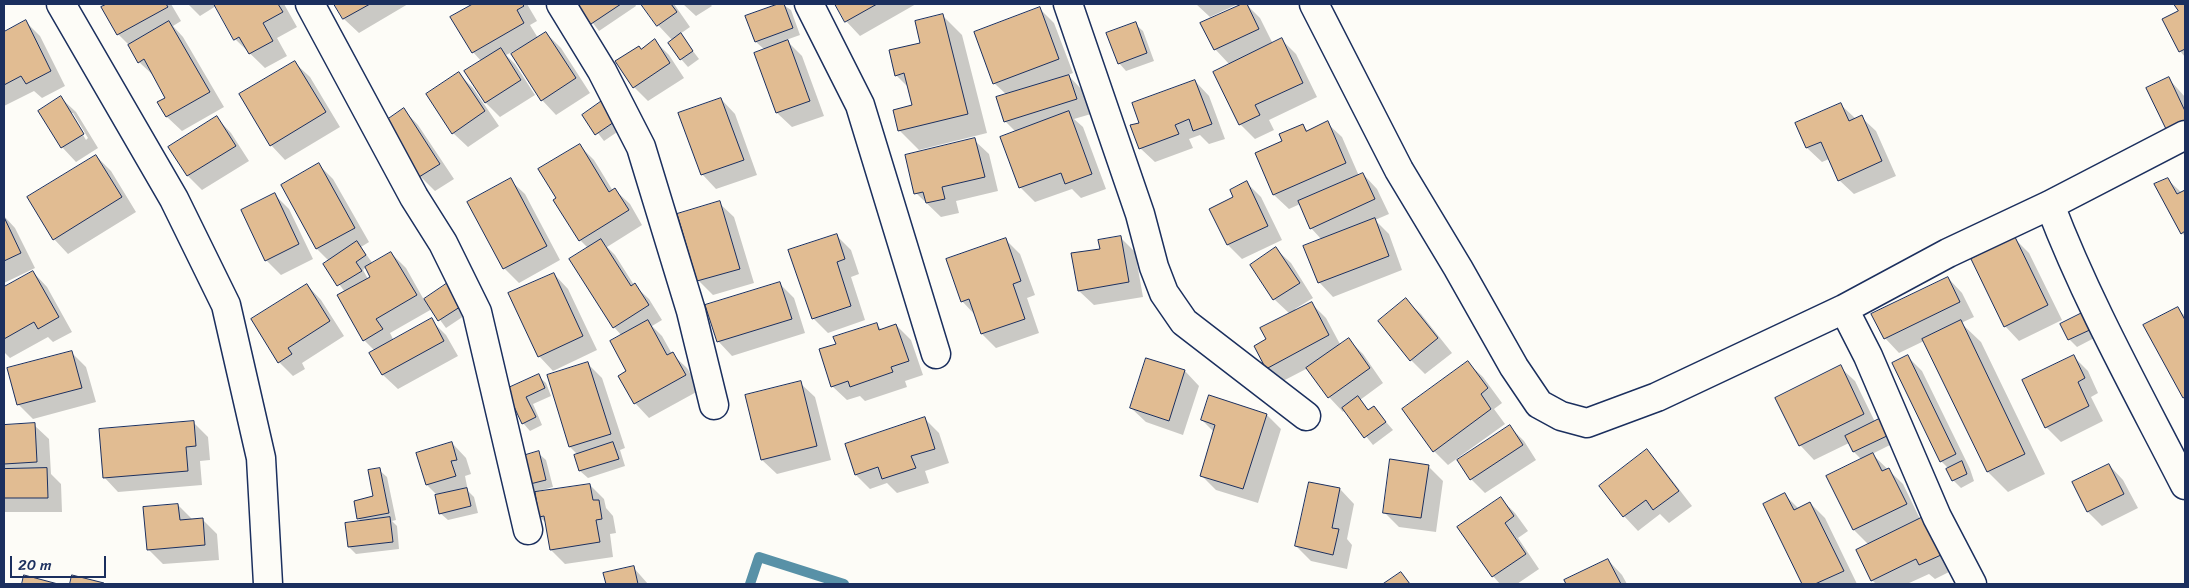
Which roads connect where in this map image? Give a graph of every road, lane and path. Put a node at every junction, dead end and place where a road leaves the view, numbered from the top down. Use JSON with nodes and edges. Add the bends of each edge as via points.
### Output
{"nodes":[{"id":1,"x":61,"y":4,"type":"edge"},
{"id":2,"x":310,"y":4,"type":"edge"},
{"id":3,"x":561,"y":4,"type":"edge"},
{"id":4,"x":809,"y":4,"type":"edge"},
{"id":5,"x":1068,"y":4,"type":"edge"},
{"id":6,"x":1314,"y":4,"type":"edge"},
{"id":7,"x":2185,"y":135,"type":"edge"},
{"id":8,"x":2050,"y":205,"type":"junction"},
{"id":9,"x":1844,"y":309,"type":"junction"},
{"id":10,"x":936,"y":354,"type":"dead end"},
{"id":11,"x":714,"y":405,"type":"dead end"},
{"id":12,"x":1306,"y":416,"type":"dead end"},
{"id":13,"x":2185,"y":485,"type":"edge"},
{"id":14,"x":528,"y":530,"type":"dead end"},
{"id":15,"x":268,"y":584,"type":"edge"},
{"id":16,"x":1972,"y":584,"type":"edge"}],
"edges":[{"from":1,"to":15,"type":"street","via":[[174,199],[226,305],[261,458]]},
{"from":2,"to":14,"type":"street","via":[[414,197],[443,243],[477,312]]},
{"from":3,"to":11,"type":"street","via":[[602,71],[641,147]]},
{"from":4,"to":10,"type":"street","via":[[860,105]]},
{"from":5,"to":12,"type":"street","via":[[1164,293],[1184,322]]},
{"from":6,"to":9,"type":"street","via":[[1399,170],[1539,404],[1561,416],[1587,423],[1657,397]]},
{"from":7,"to":8,"type":"street"},
{"from":8,"to":9,"type":"street","via":[[1948,253]]},
{"from":8,"to":13,"type":"street","via":[[2093,305]]},
{"from":9,"to":16,"type":"street","via":[[1868,356],[1937,517]]}]}
